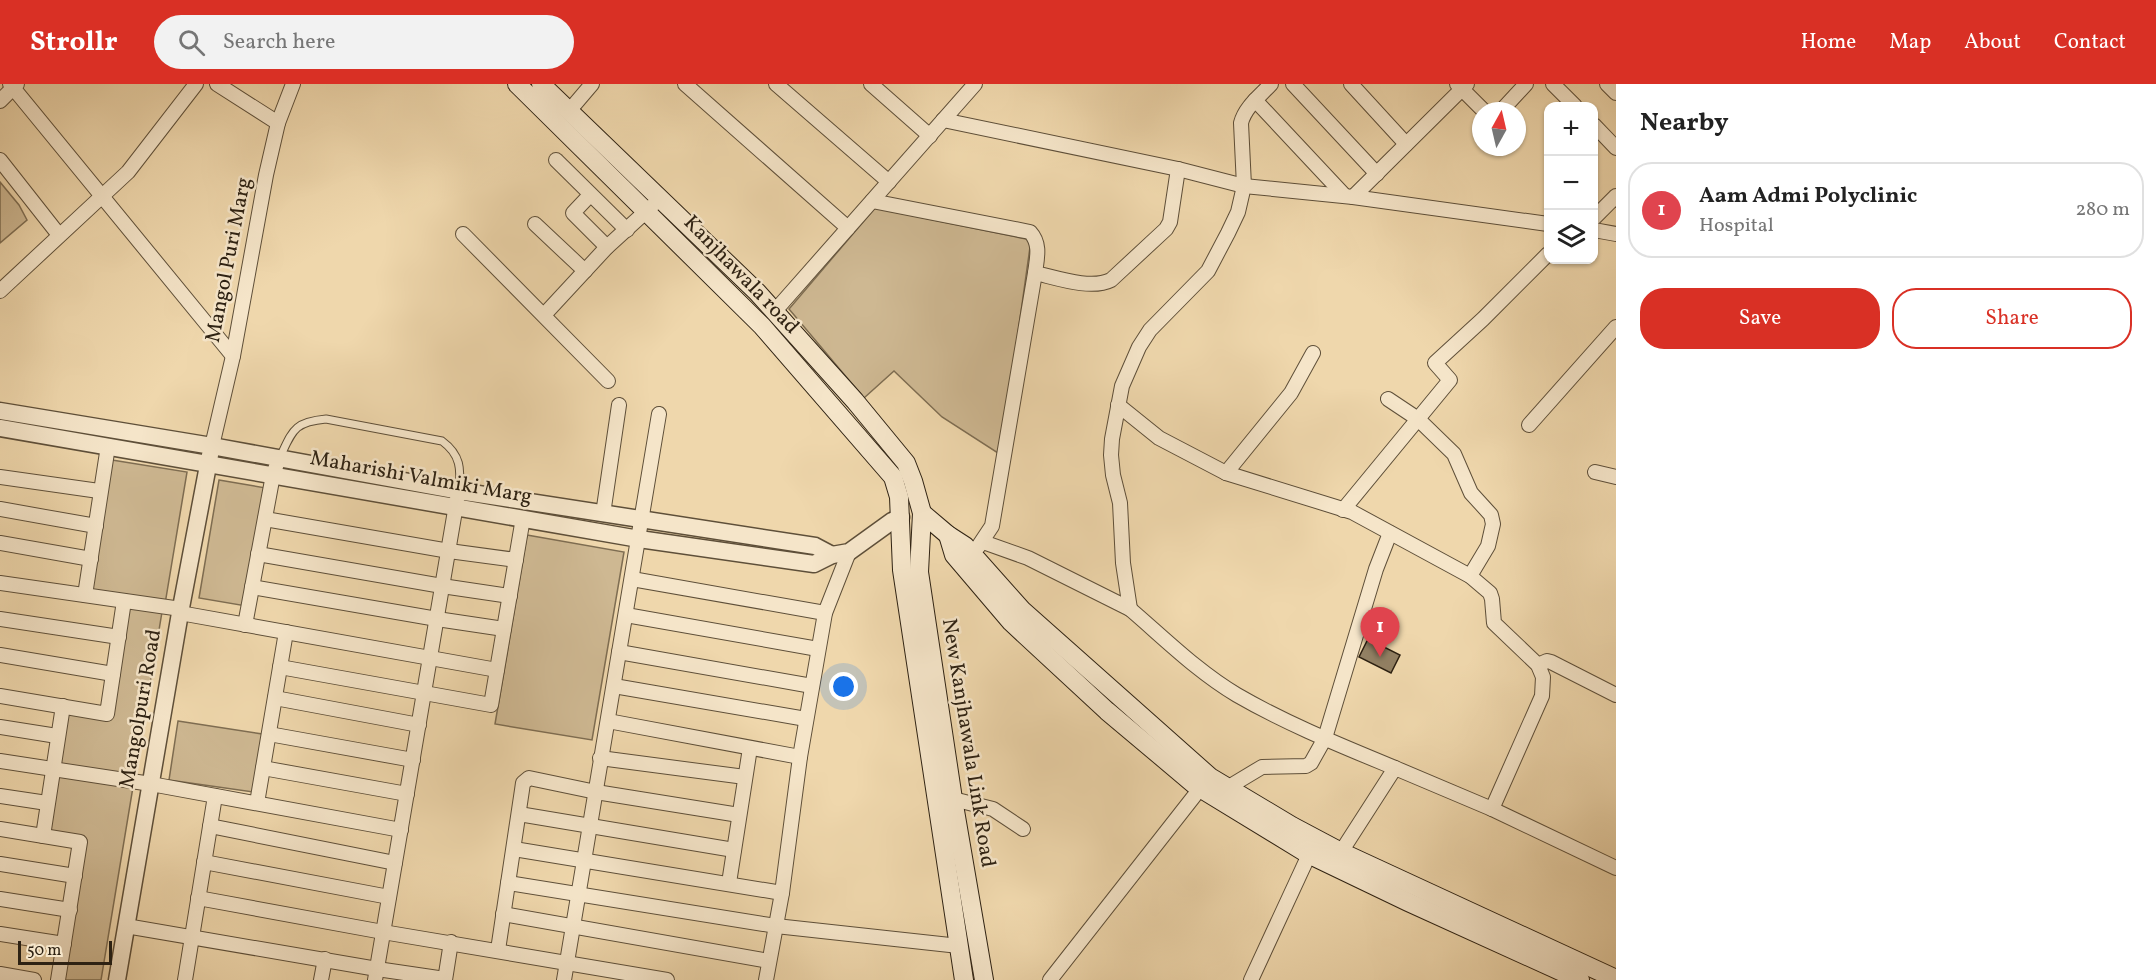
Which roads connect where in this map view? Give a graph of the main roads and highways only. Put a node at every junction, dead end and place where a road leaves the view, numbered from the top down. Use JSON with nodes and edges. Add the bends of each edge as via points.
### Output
{"nodes":[{"id":1,"x":517,"y":84,"type":"edge"},
{"id":2,"x":541,"y":84,"type":"edge"},
{"id":3,"x":922,"y":513,"type":"junction"},
{"id":4,"x":901,"y":517,"type":"junction"},
{"id":5,"x":1204,"y":782,"type":"junction"},
{"id":6,"x":1288,"y":833,"type":"junction"},
{"id":7,"x":1313,"y":847,"type":"junction"},
{"id":8,"x":964,"y":980,"type":"edge"},
{"id":9,"x":984,"y":980,"type":"edge"},
{"id":10,"x":1580,"y":980,"type":"edge"},
{"id":11,"x":1616,"y":980,"type":"edge"}],
"edges":[{"from":1,"to":4,"type":"main road","name":"Kanjhawala road","via":[[762,326],[891,473],[898,487]]},
{"from":2,"to":3,"type":"main road","name":"Kanjhawala road","via":[[757,292],[855,401],[902,458]]},
{"from":3,"to":4,"type":"main road"},
{"from":3,"to":5,"type":"main road","via":[[948,535],[954,555],[972,552],[1011,622],[1107,711]]},
{"from":3,"to":9,"type":"main road","name":"New Kanjhawala Link Road","via":[[920,572]]},
{"from":4,"to":8,"type":"main road","name":"New Kanjhawala Link Road","via":[[902,570]]},
{"from":5,"to":6,"type":"main road"},
{"from":5,"to":6,"type":"main road","via":[[1227,788]]},
{"from":6,"to":7,"type":"main road"},
{"from":7,"to":10,"type":"main road","via":[[1408,902]]},
{"from":7,"to":11,"type":"main road","via":[[1341,852]]}]}
